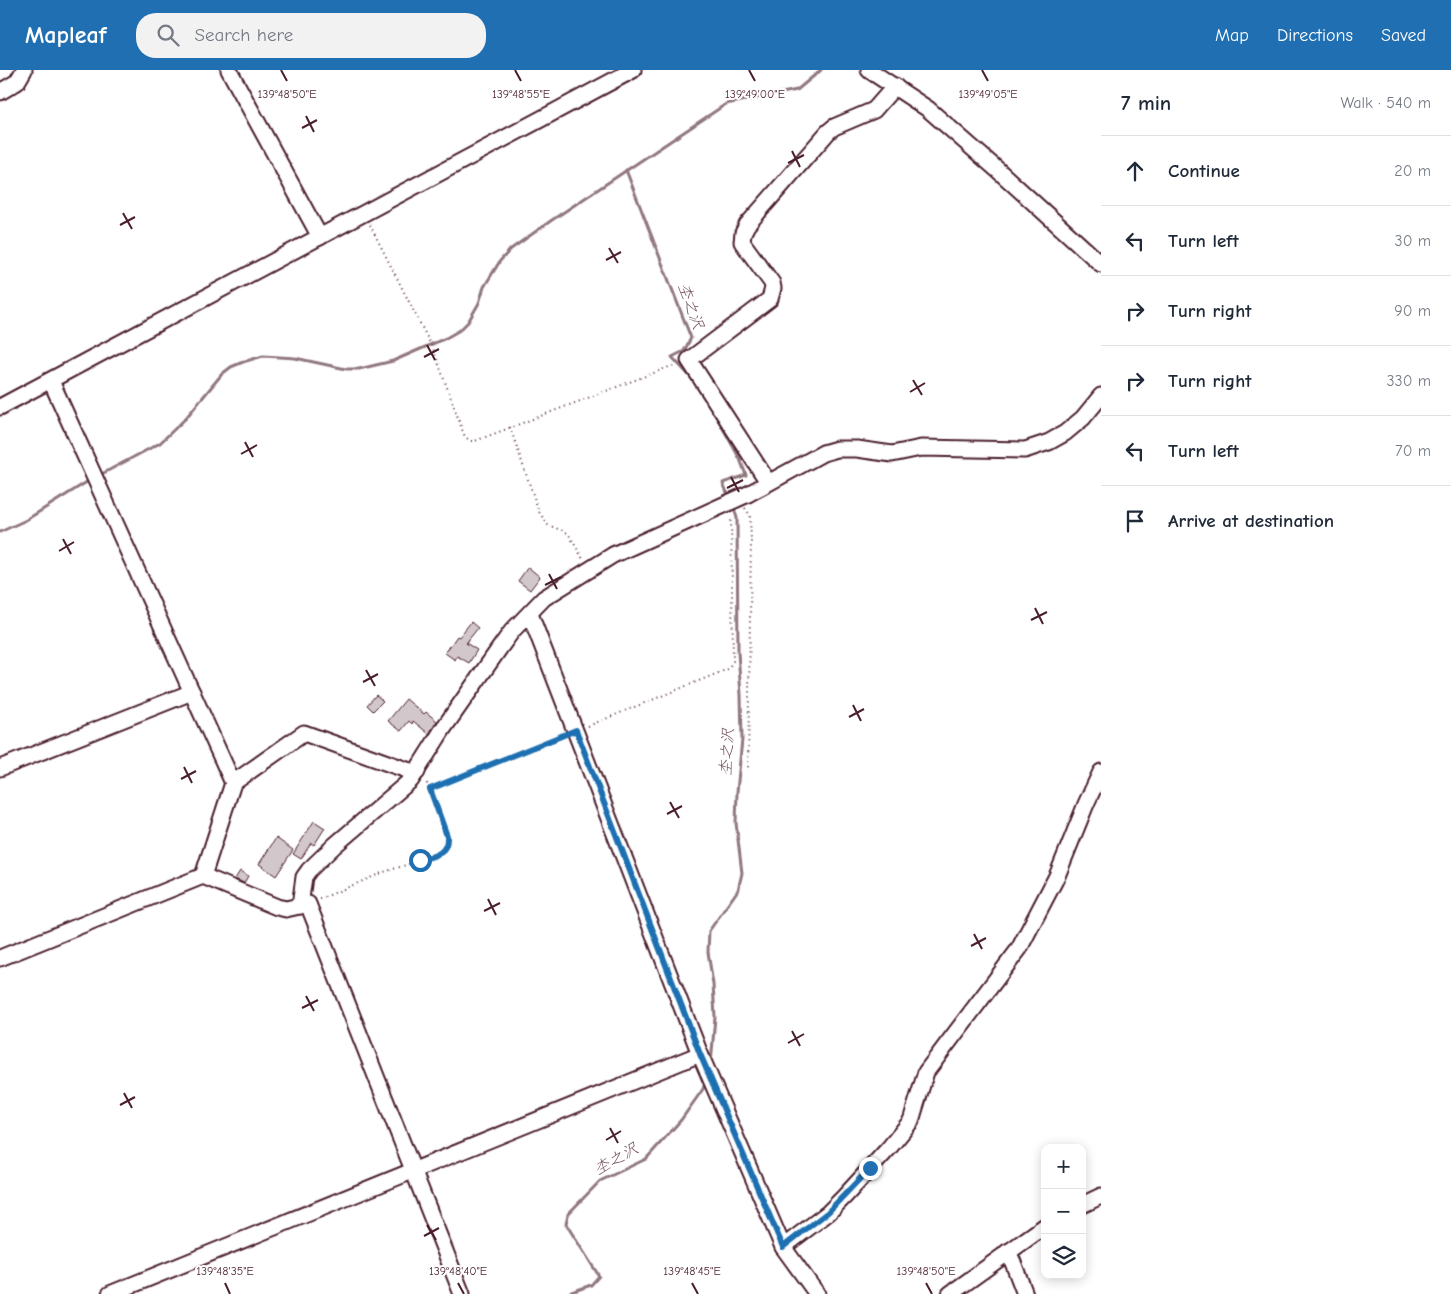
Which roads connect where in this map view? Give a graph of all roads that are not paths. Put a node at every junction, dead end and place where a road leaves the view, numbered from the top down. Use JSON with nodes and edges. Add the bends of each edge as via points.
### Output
{"nodes":[{"id":1,"x":24,"y":70,"type":"edge"},
{"id":2,"x":229,"y":70,"type":"edge"},
{"id":3,"x":633,"y":70,"type":"edge"},
{"id":4,"x":869,"y":70,"type":"edge"},
{"id":5,"x":895,"y":86,"type":"junction"},
{"id":6,"x":0,"y":92,"type":"edge"},
{"id":7,"x":320,"y":236,"type":"junction"},
{"id":8,"x":1101,"y":264,"type":"edge"},
{"id":9,"x":50,"y":381,"type":"junction"},
{"id":10,"x":1101,"y":396,"type":"edge"},
{"id":11,"x":0,"y":407,"type":"edge"},
{"id":12,"x":768,"y":482,"type":"junction"},
{"id":13,"x":530,"y":614,"type":"junction"},
{"id":14,"x":192,"y":692,"type":"junction"},
{"id":15,"x":0,"y":768,"type":"edge"},
{"id":16,"x":417,"y":772,"type":"junction"},
{"id":17,"x":1101,"y":772,"type":"edge"},
{"id":18,"x":233,"y":783,"type":"junction"},
{"id":19,"x":203,"y":876,"type":"junction"},
{"id":20,"x":304,"y":905,"type":"junction"},
{"id":21,"x":0,"y":958,"type":"edge"},
{"id":22,"x":700,"y":1054,"type":"junction"},
{"id":23,"x":414,"y":1171,"type":"junction"},
{"id":24,"x":1101,"y":1196,"type":"edge"},
{"id":25,"x":1086,"y":1202,"type":"edge"},
{"id":26,"x":1041,"y":1229,"type":"edge"},
{"id":27,"x":783,"y":1247,"type":"junction"},
{"id":28,"x":1007,"y":1252,"type":"junction"},
{"id":29,"x":110,"y":1294,"type":"edge"},
{"id":30,"x":462,"y":1294,"type":"edge"},
{"id":31,"x":817,"y":1294,"type":"edge"},
{"id":32,"x":950,"y":1294,"type":"edge"},
{"id":33,"x":1025,"y":1294,"type":"edge"}],
"edges":[{"from":1,"to":6,"type":"street","via":[[17,82]]},
{"from":2,"to":7,"type":"street"},
{"from":3,"to":7,"type":"street"},
{"from":4,"to":5,"type":"street"},
{"from":5,"to":8,"type":"street","via":[[928,109]]},
{"from":5,"to":12,"type":"street","via":[[874,110],[828,132],[747,225],[742,242],[772,283],[770,298],[688,360]]},
{"from":7,"to":9,"type":"street"},
{"from":9,"to":11,"type":"street"},
{"from":9,"to":14,"type":"street"},
{"from":10,"to":12,"type":"street","via":[[1066,433],[1025,450],[921,448],[892,454],[837,450],[823,452]]},
{"from":12,"to":13,"type":"street","via":[[613,555],[544,598]]},
{"from":13,"to":16,"type":"street","via":[[499,649]]},
{"from":13,"to":22,"type":"street"},
{"from":14,"to":15,"type":"street"},
{"from":14,"to":18,"type":"street"},
{"from":16,"to":18,"type":"street","via":[[304,733]]},
{"from":16,"to":20,"type":"street","via":[[309,870],[304,877]]},
{"from":17,"to":27,"type":"street","via":[[1057,876],[1019,949],[926,1072],[911,1121],[844,1197]]},
{"from":18,"to":19,"type":"street"},
{"from":19,"to":20,"type":"street","via":[[286,909]]},
{"from":19,"to":21,"type":"street"},
{"from":20,"to":23,"type":"street"},
{"from":22,"to":23,"type":"street"},
{"from":22,"to":27,"type":"street"},
{"from":23,"to":29,"type":"street"},
{"from":23,"to":30,"type":"street"},
{"from":24,"to":25,"type":"street"},
{"from":26,"to":28,"type":"street"},
{"from":27,"to":31,"type":"street"},
{"from":28,"to":32,"type":"street"},
{"from":28,"to":33,"type":"street"}]}
